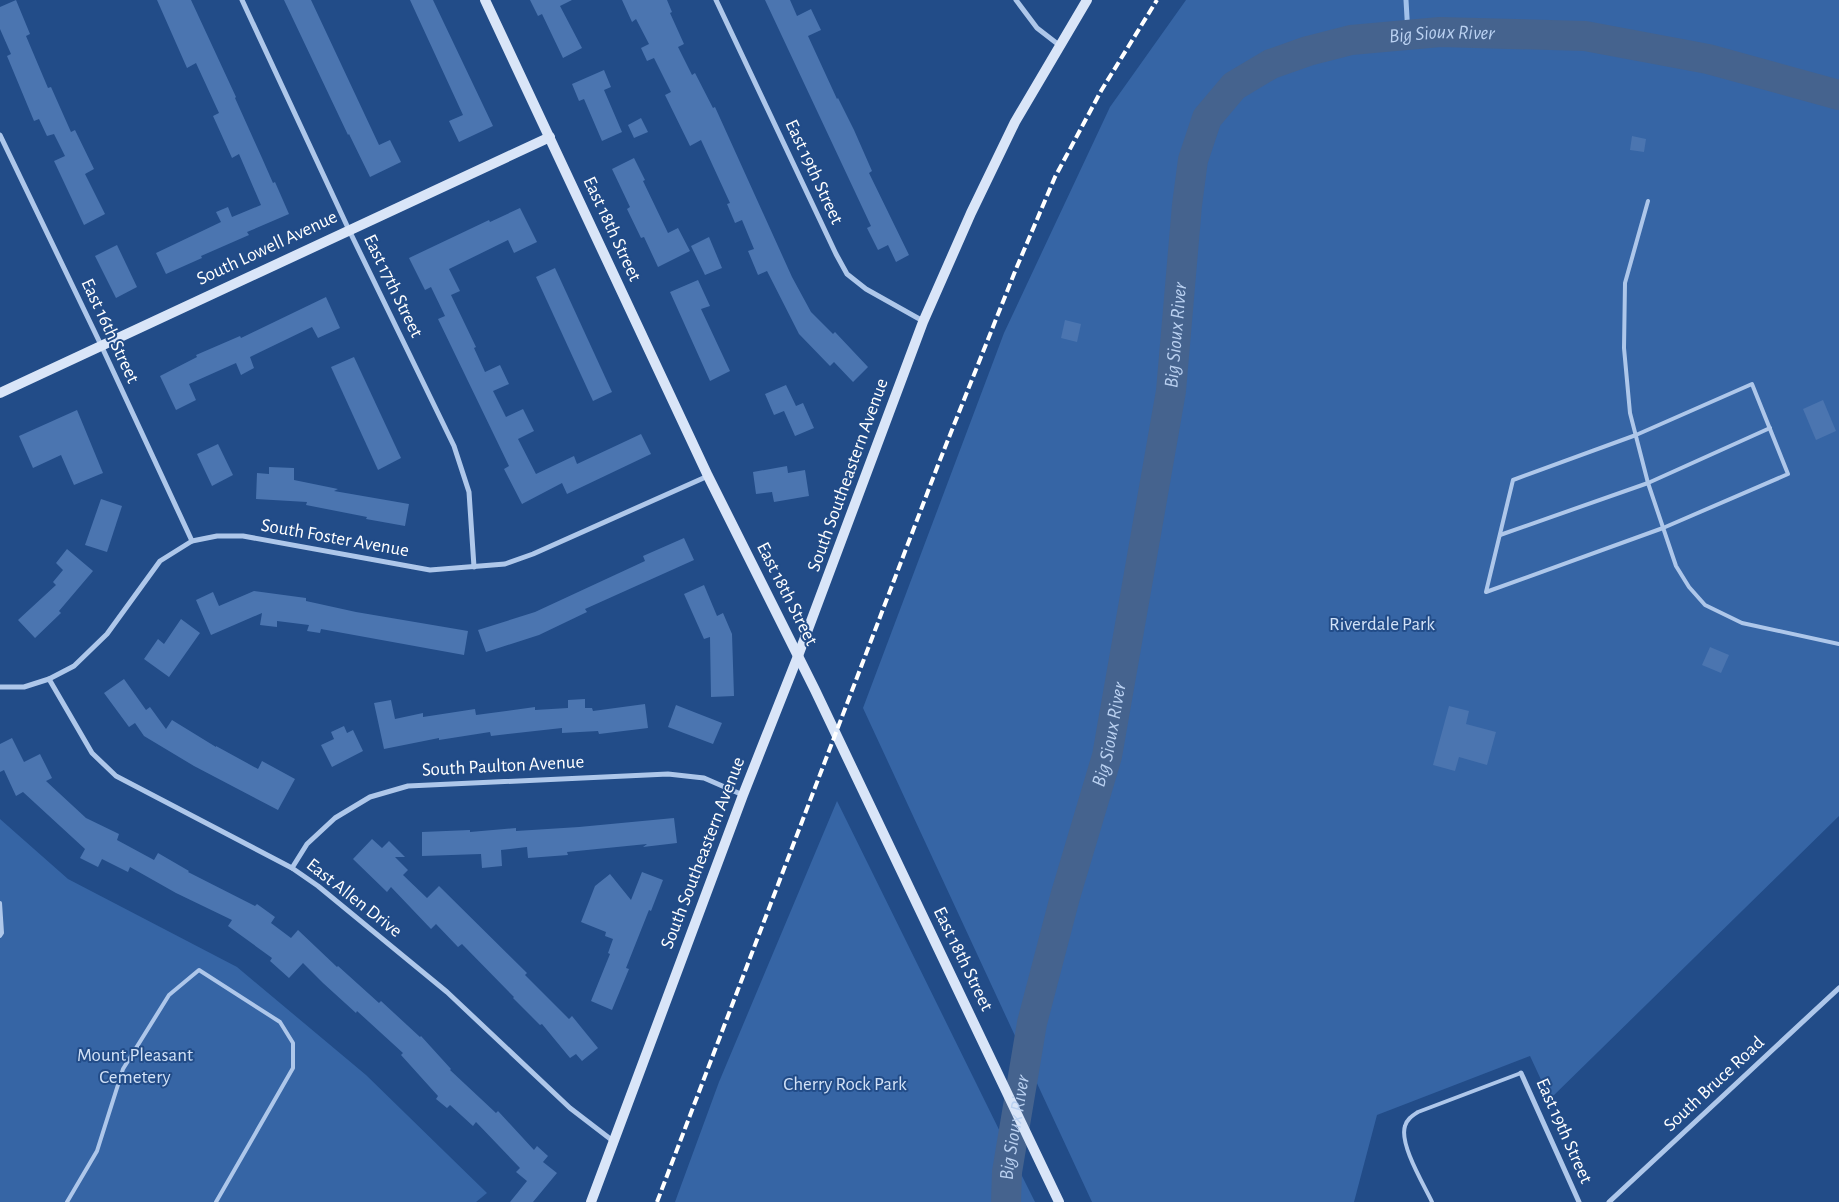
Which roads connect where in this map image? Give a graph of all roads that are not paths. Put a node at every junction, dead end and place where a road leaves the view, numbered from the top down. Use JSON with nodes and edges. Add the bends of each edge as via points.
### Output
{"nodes":[{"id":1,"x":242,"y":0,"type":"edge"},
{"id":2,"x":486,"y":0,"type":"edge"},
{"id":3,"x":716,"y":0,"type":"edge"},
{"id":4,"x":1016,"y":0,"type":"edge"},
{"id":5,"x":1087,"y":0,"type":"edge"},
{"id":6,"x":1059,"y":45,"type":"junction"},
{"id":7,"x":0,"y":135,"type":"edge"},
{"id":8,"x":550,"y":137,"type":"junction"},
{"id":9,"x":1648,"y":201,"type":"dead end"},
{"id":10,"x":349,"y":230,"type":"junction"},
{"id":11,"x":923,"y":322,"type":"junction"},
{"id":12,"x":101,"y":345,"type":"junction"},
{"id":13,"x":0,"y":393,"type":"edge"},
{"id":14,"x":1770,"y":428,"type":"junction"},
{"id":15,"x":1636,"y":435,"type":"junction"},
{"id":16,"x":708,"y":476,"type":"junction"},
{"id":17,"x":1648,"y":483,"type":"junction"},
{"id":18,"x":1663,"y":528,"type":"junction"},
{"id":19,"x":1500,"y":535,"type":"junction"},
{"id":20,"x":192,"y":541,"type":"junction"},
{"id":21,"x":474,"y":567,"type":"junction"},
{"id":22,"x":1839,"y":644,"type":"edge"},
{"id":23,"x":798,"y":656,"type":"junction"},
{"id":24,"x":49,"y":679,"type":"junction"},
{"id":25,"x":0,"y":687,"type":"edge"},
{"id":26,"x":743,"y":796,"type":"junction"},
{"id":27,"x":292,"y":868,"type":"junction"},
{"id":28,"x":0,"y":903,"type":"edge"},
{"id":29,"x":0,"y":936,"type":"edge"},
{"id":30,"x":1839,"y":988,"type":"edge"},
{"id":31,"x":1521,"y":1073,"type":"joint"},
{"id":32,"x":613,"y":1141,"type":"junction"},
{"id":33,"x":67,"y":1202,"type":"edge"},
{"id":34,"x":216,"y":1202,"type":"edge"},
{"id":35,"x":591,"y":1202,"type":"edge"},
{"id":36,"x":1060,"y":1202,"type":"edge"},
{"id":37,"x":1432,"y":1202,"type":"edge"},
{"id":38,"x":1579,"y":1202,"type":"edge"},
{"id":39,"x":1609,"y":1202,"type":"edge"}],
"edges":[{"from":1,"to":10,"type":"street","name":"East 17th Street"},
{"from":2,"to":8,"type":"street","name":"East 18th Street"},
{"from":3,"to":11,"type":"street","name":"East 19th Street","via":[[847,274],[866,289]]},
{"from":4,"to":6,"type":"street","via":[[1037,28]]},
{"from":5,"to":6,"type":"street","name":"South Southeastern Avenue"},
{"from":6,"to":11,"type":"street","name":"South Southeastern Avenue","via":[[1011,130]]},
{"from":7,"to":12,"type":"street","name":"East 16th Street"},
{"from":8,"to":10,"type":"street","name":"South Lowell Avenue"},
{"from":8,"to":16,"type":"street","name":"East 18th Street"},
{"from":9,"to":15,"type":"lane","via":[[1625,283],[1624,348],[1630,413]]},
{"from":10,"to":12,"type":"street","name":"South Lowell Avenue"},
{"from":10,"to":21,"type":"street","name":"East 17th Street","via":[[454,446],[469,492]]},
{"from":11,"to":23,"type":"street","name":"South Southeastern Avenue"},
{"from":12,"to":13,"type":"street","name":"South Lowell Avenue"},
{"from":12,"to":20,"type":"street","name":"East 16th Street"},
{"from":14,"to":15,"type":"lane","via":[[1752,384]]},
{"from":14,"to":17,"type":"lane"},
{"from":14,"to":18,"type":"lane","via":[[1788,474]]},
{"from":15,"to":17,"type":"lane"},
{"from":15,"to":19,"type":"lane","via":[[1513,480]]},
{"from":16,"to":21,"type":"street","name":"South Foster Avenue","via":[[533,554],[504,564]]},
{"from":16,"to":23,"type":"street","name":"East 18th Street"},
{"from":17,"to":18,"type":"lane"},
{"from":17,"to":19,"type":"lane"},
{"from":18,"to":19,"type":"lane","via":[[1486,592]]},
{"from":18,"to":22,"type":"lane","via":[[1676,566],[1705,605],[1742,623]]},
{"from":20,"to":21,"type":"street","name":"South Foster Avenue","via":[[216,536],[243,536],[430,570]]},
{"from":20,"to":24,"type":"street","name":"South Foster Avenue","via":[[160,561],[107,634],[74,666]]},
{"from":23,"to":26,"type":"street","name":"South Southeastern Avenue"},
{"from":23,"to":36,"type":"street","name":"East 18th Street"},
{"from":24,"to":25,"type":"street","name":"South Foster Avenue","via":[[24,687]]},
{"from":24,"to":27,"type":"street","name":"East Allen Drive","via":[[92,753],[116,776]]},
{"from":26,"to":27,"type":"street","name":"South Paulton Avenue","via":[[704,778],[668,774],[408,786],[370,797],[335,818],[307,844]]},
{"from":26,"to":32,"type":"street","name":"South Southeastern Avenue"},
{"from":27,"to":32,"type":"street","name":"East Allen Drive","via":[[447,992],[570,1108]]},
{"from":28,"to":29,"type":"lane"},
{"from":30,"to":39,"type":"street","name":"South Bruce Road"},
{"from":31,"to":37,"type":"lane","via":[[1418,1112],[1408,1119],[1403,1133],[1405,1144]]},
{"from":31,"to":38,"type":"street","name":"East 19th Street"},
{"from":32,"to":35,"type":"street","name":"South Southeastern Avenue"},
{"from":33,"to":34,"type":"lane","via":[[97,1151],[123,1070],[169,995],[199,970],[280,1022],[293,1043],[293,1068]]}]}
